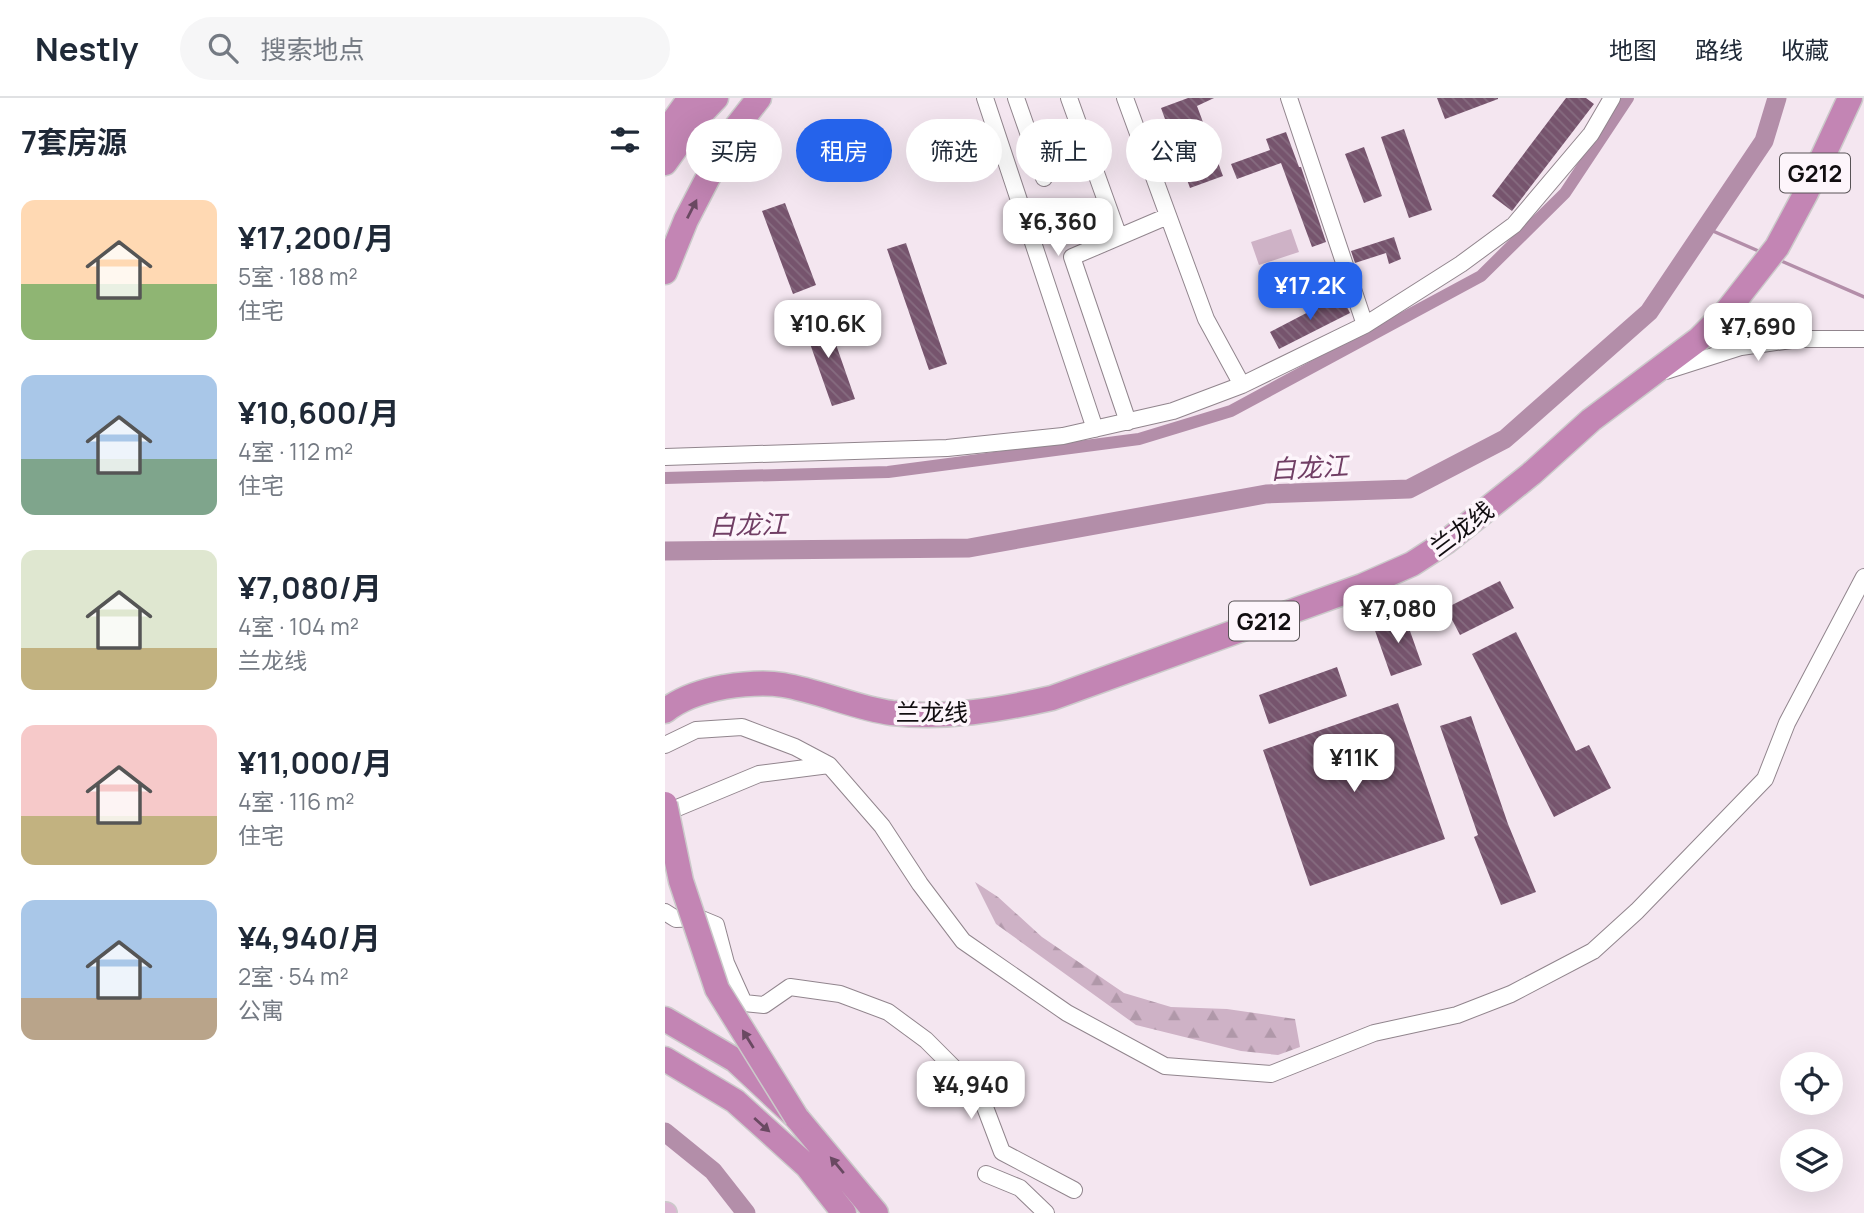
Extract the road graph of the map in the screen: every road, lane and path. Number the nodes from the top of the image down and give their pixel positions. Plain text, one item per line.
1 (690, 98) edge
2 (716, 98) edge
3 (759, 98) edge
4 (985, 98) edge
5 (1016, 98) edge
6 (1069, 98) edge
7 (1125, 98) edge
8 (1289, 98) edge
9 (1612, 98) edge
10 (1850, 98) edge
11 (1023, 119) edge
12 (665, 134) edge
13 (665, 163) edge
14 (1168, 216) junction
15 (1119, 237) junction
16 (1059, 269) junction
17 (665, 272) edge
18 (1365, 325) junction
19 (1864, 339) edge
20 (1650, 375) junction
21 (1242, 386) junction
22 (1128, 422) junction
23 (1095, 429) junction
24 (665, 457) edge
25 (1864, 577) edge
26 (665, 711) edge
27 (665, 745) edge
28 (829, 765) junction
29 (665, 804) edge
30 (665, 813) edge
31 (665, 912) edge
32 (665, 1019) edge
33 (665, 1059) edge
34 (797, 1118) junction
35 (1039, 1171) junction
36 (986, 1174) dead end
37 (1020, 1188) junction
38 (1075, 1190) dead end
39 (844, 1213) edge
40 (876, 1213) edge
41 (1046, 1213) edge

1 - 12 highway
2 - 13 highway
17 -> 3 highway
4 - 16 street
5 - 11 street
6 - 15 street
7 - 14 street
8 - 18 street
9 - 18 street
10 - 20 highway, 兰龙线 / G212
14 - 15 street
14 - 21 street
15 - 16 street
16 - 22 street
16 - 23 street
18 - 21 street
19 - 20 street
20 - 26 highway, 兰龙线 / G212
21 - 22 street
22 - 23 street
23 - 24 street
25 - 28 street
27 - 28 street
28 - 30 street
34 -> 29 highway, bridge
31 - 35 street
32 - 34 highway, bridge
33 -> 39 highway
40 -> 34 highway
35 - 37 street
35 - 38 street
36 - 37 street
37 - 41 street

